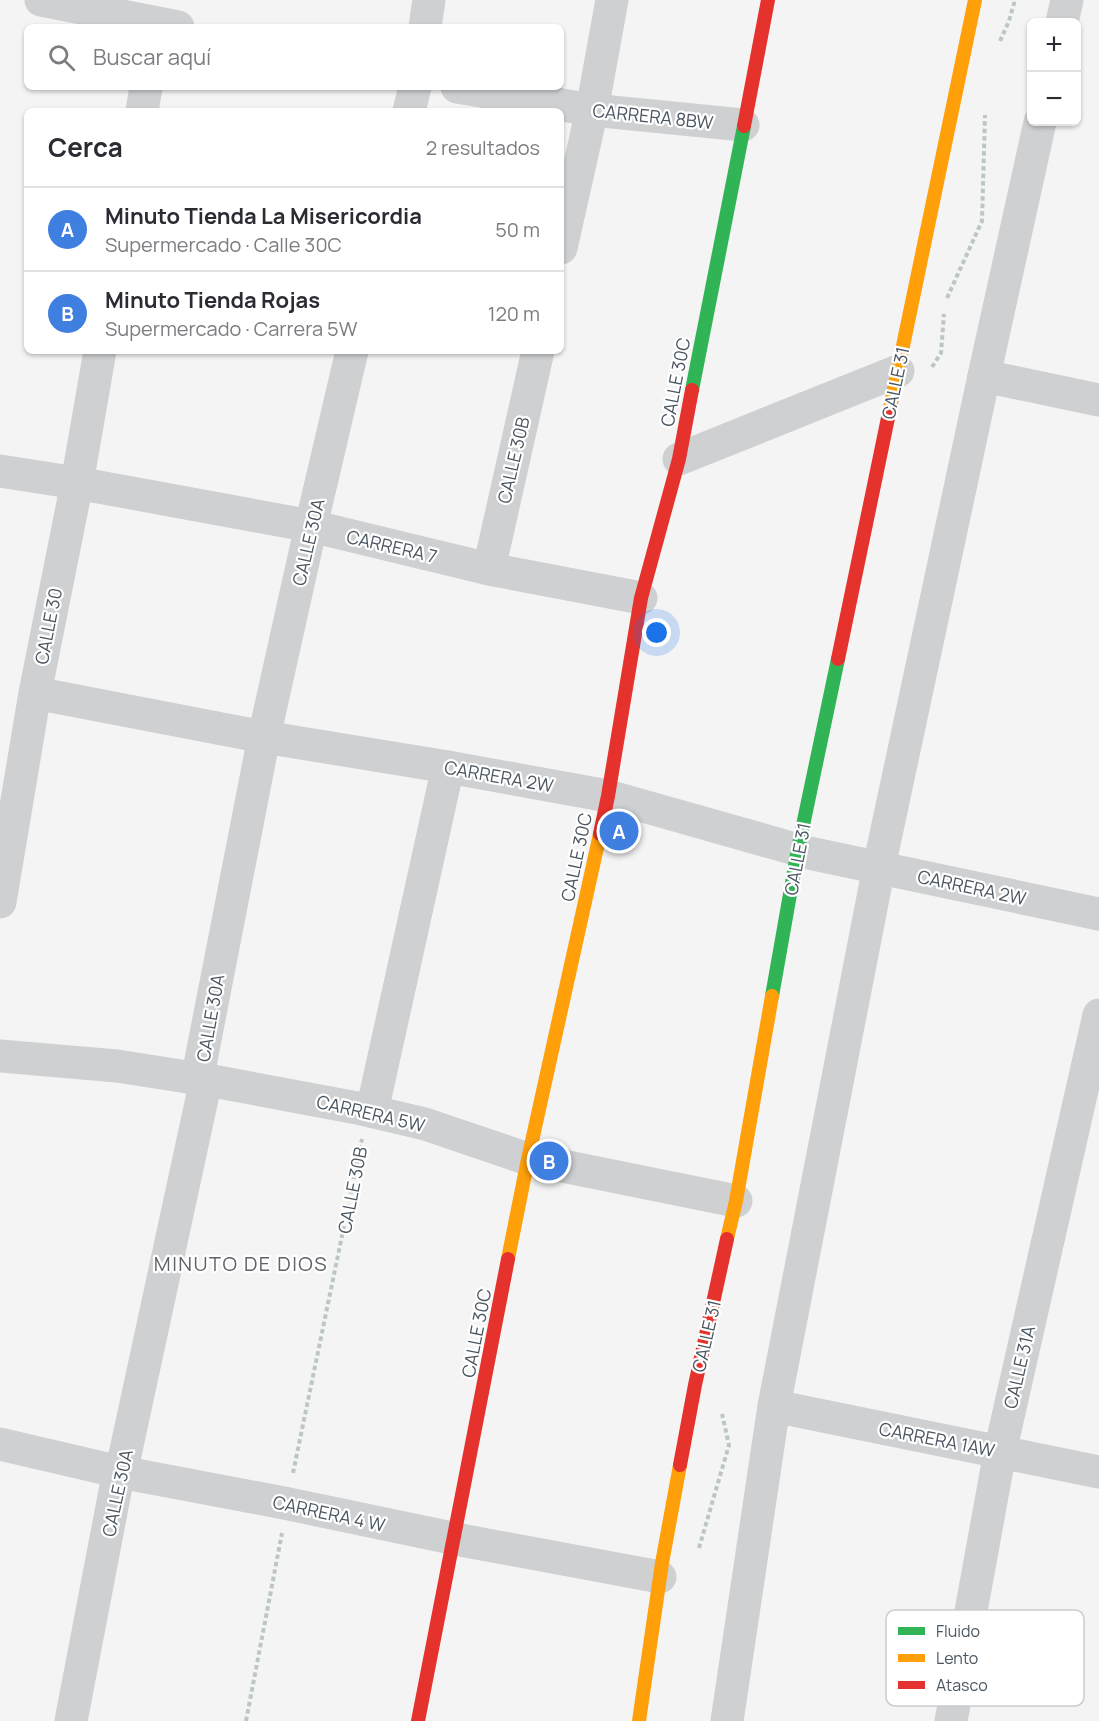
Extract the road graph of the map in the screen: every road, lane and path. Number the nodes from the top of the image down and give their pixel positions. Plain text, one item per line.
1 (41, 0) edge
2 (429, 0) edge
3 (612, 0) edge
4 (768, 0) edge
5 (975, 0) edge
6 (1067, 0) edge
7 (1063, 18) edge
8 (163, 19) edge
9 (425, 24) edge
10 (145, 90) edge
11 (414, 90) edge
12 (474, 90) edge
13 (142, 108) edge
14 (410, 108) edge
15 (592, 111) junction
16 (743, 125) junction
17 (1039, 126) edge
18 (564, 235) edge
19 (99, 354) edge
20 (351, 354) edge
21 (537, 354) edge
22 (898, 371) junction
23 (984, 376) junction
24 (1099, 400) edge
25 (679, 459) junction
26 (0, 471) edge
27 (77, 483) junction
28 (311, 526) junction
29 (489, 568) junction
30 (641, 598) junction
31 (35, 693) junction
32 (264, 736) junction
33 (448, 767) junction
34 (608, 796) junction
35 (798, 849) junction
36 (879, 867) junction
37 (0, 902) edge
38 (1099, 914) edge
39 (1099, 1015) edge
40 (0, 1056) edge
41 (200, 1079) junction
42 (371, 1111) junction
43 (528, 1159) junction
44 (736, 1201) junction
45 (774, 1406) junction
46 (0, 1444) edge
47 (1000, 1452) junction
48 (120, 1472) junction
49 (1099, 1472) edge
50 (287, 1504) junction
51 (454, 1539) junction
52 (660, 1577) junction
53 (971, 1610) edge
54 (954, 1706) edge
55 (71, 1721) edge
56 (246, 1721) edge
57 (418, 1721) edge
58 (639, 1721) edge
59 (727, 1721) edge
60 (951, 1721) edge

1 - 8 street
2 - 9 street
3 - 15 street
4 - 16 street, CALLE 30C
5 - 22 street, CALLE 31
6 - 7 street
10 - 13 street
11 - 14 street
12 - 15 street, CARRERA 8BW
15 - 16 street, CARRERA 8BW
15 - 18 street
16 - 25 street, CALLE 30C
17 - 23 street
19 - 27 street, CALLE 30
20 - 28 street, CALLE 30A
21 - 29 street, CALLE 30B
22 - 25 street
22 - 35 street, CALLE 31
23 - 24 street
23 - 36 street
25 - 30 street, CALLE 30C
26 - 27 street, CARRERA 7
27 - 28 street, CARRERA 7
27 - 31 street, CALLE 30
28 - 29 street, CARRERA 7
28 - 32 street, CALLE 30A
29 - 30 street, CARRERA 7
30 - 34 street, CALLE 30C
31 - 32 street, CARRERA 2W
31 - 37 street, CALLE 30
32 - 33 street, CARRERA 2W
32 - 41 street, CALLE 30A
33 - 34 street, CARRERA 2W
33 - 42 street
34 - 35 street, CARRERA 2W
34 - 43 street, CALLE 30C
35 - 36 street, CARRERA 2W
35 - 44 street, CALLE 31
36 - 38 street, CARRERA 2W
36 - 45 street
39 - 47 street, CALLE 31A
40 - 41 street, CARRERA 5W
41 - 42 street, CARRERA 5W
41 - 48 street, CALLE 30A
42 - 43 street, CARRERA 5W
42 - 50 path, CALLE 30B
43 - 44 street, CARRERA 5W
43 - 51 street, CALLE 30C
44 - 52 street, CALLE 31
45 - 47 street, CARRERA 1AW
45 - 59 street
46 - 48 street, CARRERA 4 W
47 - 49 street, CARRERA 1AW
47 - 53 street, CALLE 31A
48 - 50 street, CARRERA 4 W
48 - 55 street, CALLE 30A
50 - 51 street, CARRERA 4 W
50 - 56 path, CALLE 30B
51 - 52 street, CARRERA 4 W
51 - 57 street, CALLE 30C
52 - 58 street, CALLE 31
54 - 60 street, CALLE 31A

